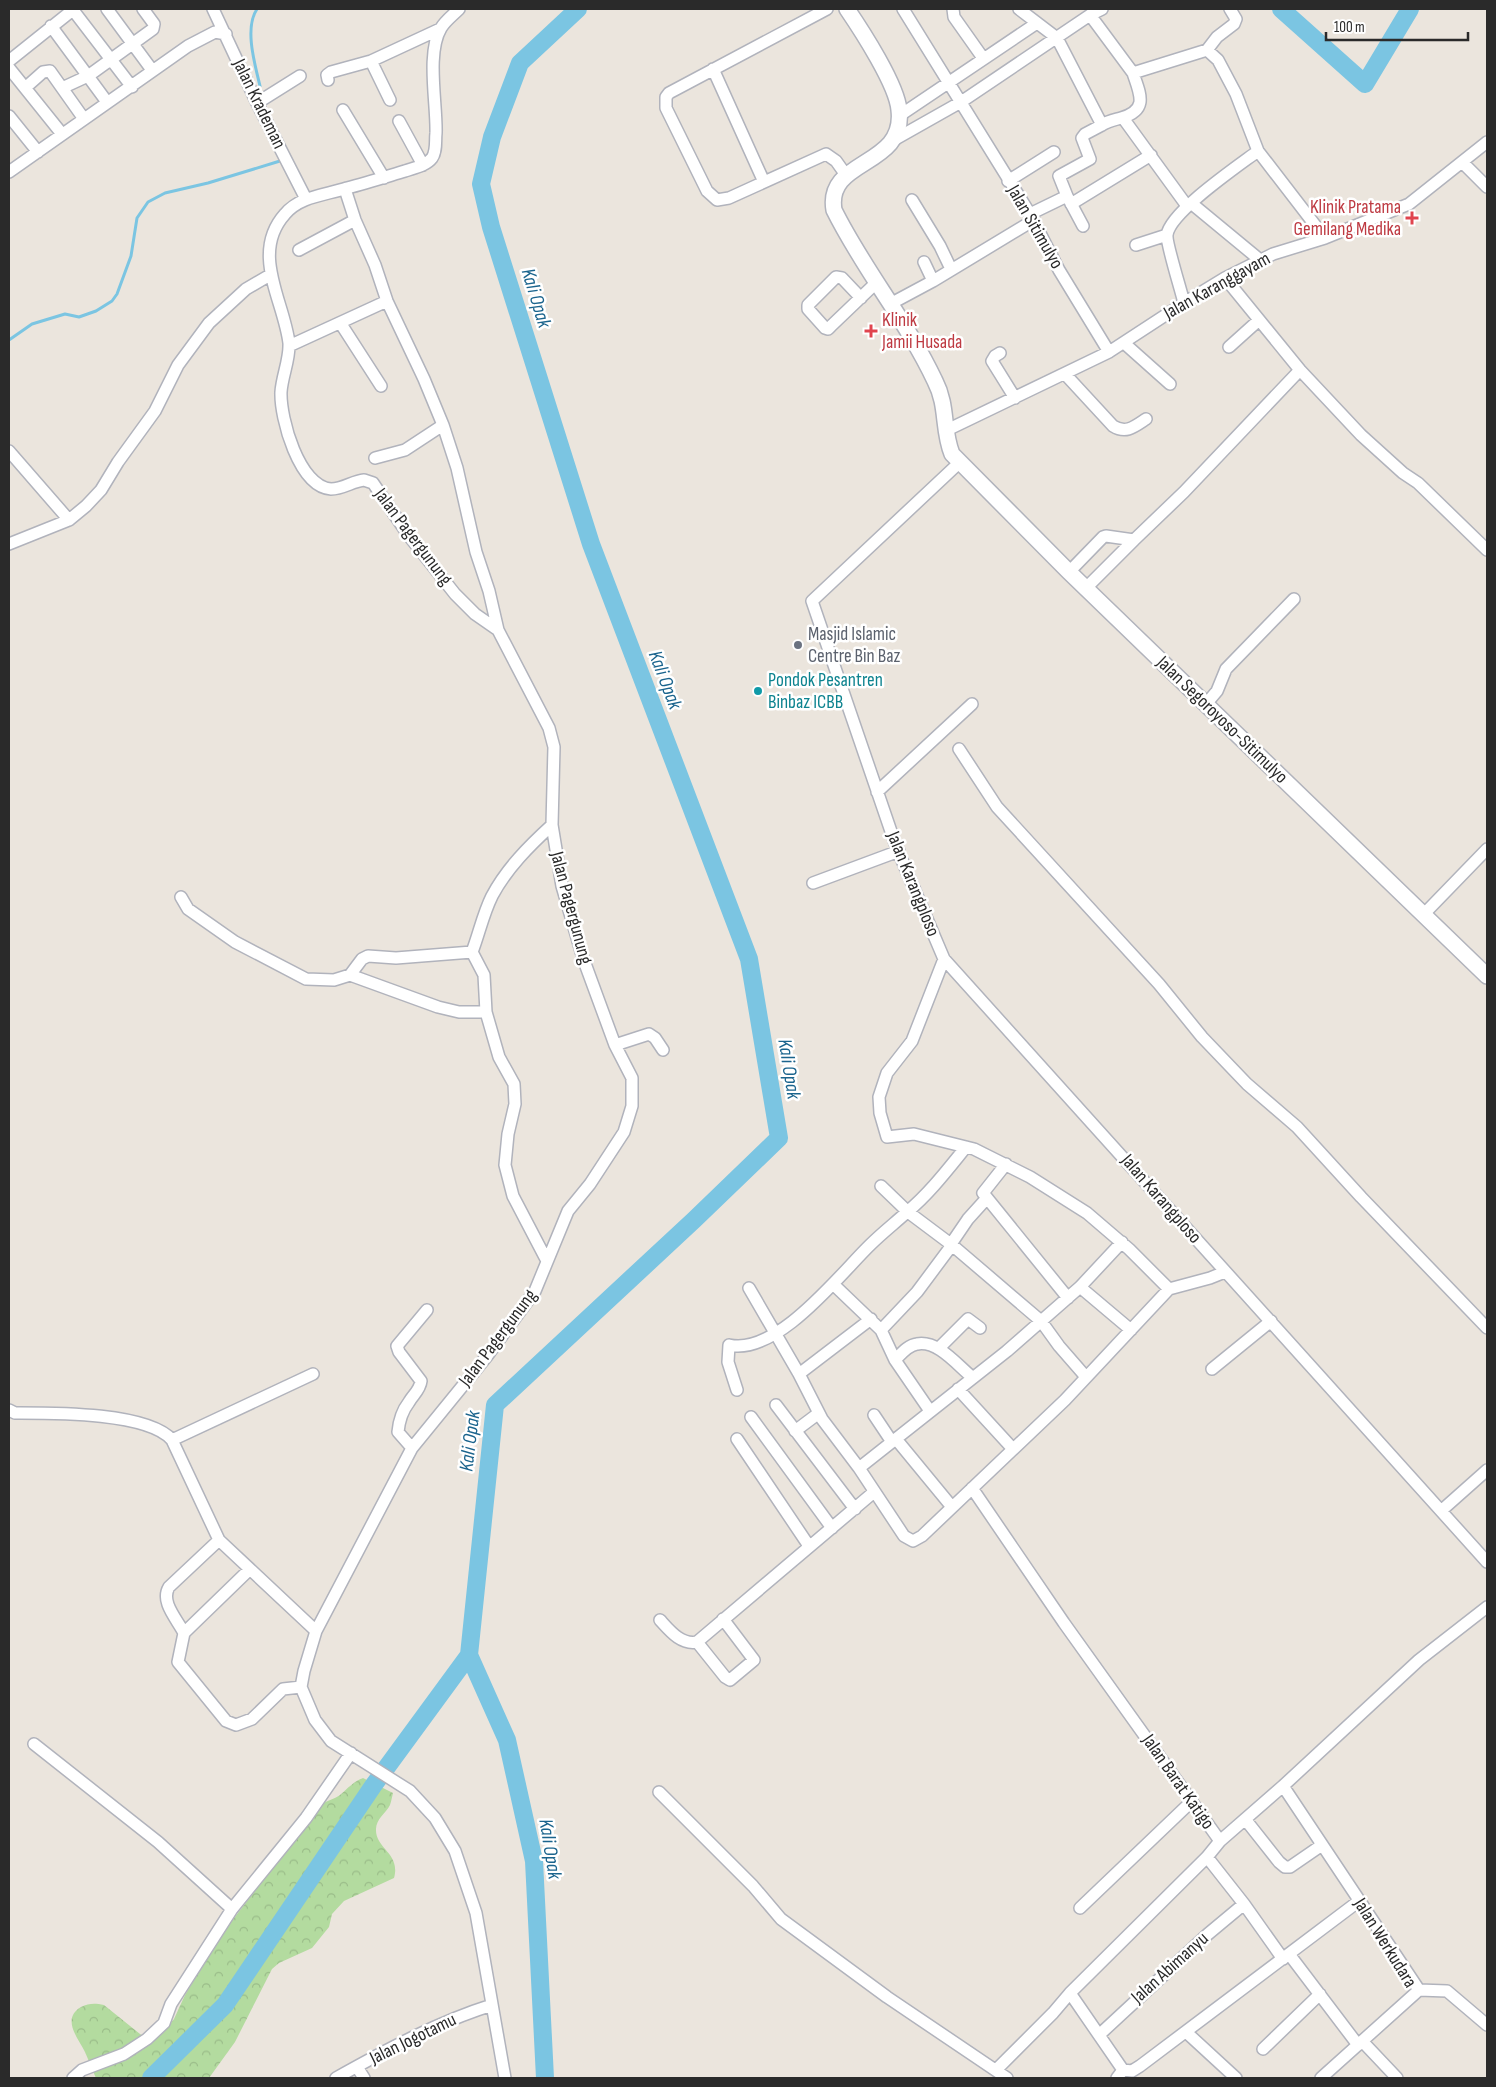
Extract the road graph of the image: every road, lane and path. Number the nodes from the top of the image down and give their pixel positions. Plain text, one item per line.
1 (73, 9) edge
2 (107, 9) edge
3 (143, 9) edge
4 (213, 9) edge
5 (459, 9) edge
6 (827, 9) edge
7 (847, 9) edge
8 (903, 9) edge
9 (953, 9) edge
10 (1019, 9) edge
11 (1102, 9) edge
12 (1230, 9) edge
13 (1090, 16) junction
14 (52, 26) junction
15 (440, 29) junction
16 (1048, 31) junction
17 (226, 34) junction
18 (133, 44) junction
19 (1207, 50) junction
20 (983, 58) junction
21 (111, 59) junction
22 (9, 60) edge
23 (371, 61) junction
24 (9, 68) edge
25 (714, 69) junction
26 (152, 70) junction
27 (1133, 73) junction
28 (88, 76) junction
29 (300, 76) dead end
30 (328, 80) dead end
31 (949, 82) junction
32 (132, 86) junction
33 (25, 88) junction
34 (62, 88) junction
35 (390, 100) dead end
36 (107, 102) junction
37 (961, 102) junction
38 (257, 103) junction
39 (343, 110) dead end
40 (9, 116) edge
41 (899, 116) junction
42 (1123, 118) junction
43 (84, 119) junction
44 (398, 121) dead end
45 (1102, 125) junction
46 (62, 134) junction
47 (892, 141) junction
48 (1487, 142) edge
49 (1258, 151) junction
50 (38, 152) junction
51 (1054, 152) dead end
52 (1150, 155) junction
53 (1462, 162) junction
54 (423, 165) junction
55 (9, 172) edge
56 (846, 175) junction
57 (384, 178) junction
58 (1008, 180) junction
59 (764, 182) junction
60 (1487, 187) edge
61 (345, 189) junction
62 (306, 199) junction
63 (912, 200) dead end
64 (1069, 200) junction
65 (1189, 204) junction
66 (1032, 217) junction
67 (355, 220) junction
68 (1083, 226) dead end
69 (1167, 235) junction
70 (1324, 238) junction
71 (1136, 245) dead end
72 (298, 250) dead end
73 (1260, 260) junction
74 (924, 262) dead end
75 (950, 269) junction
76 (270, 275) junction
77 (1225, 278) junction
78 (933, 281) junction
79 (877, 282) junction
80 (861, 298) junction
81 (387, 300) junction
82 (892, 303) junction
83 (1184, 303) junction
84 (1259, 320) junction
85 (340, 324) junction
86 (1124, 343) junction
87 (289, 346) junction
88 (1229, 347) dead end
89 (1110, 352) junction
90 (1000, 353) dead end
91 (1300, 370) junction
92 (1065, 374) junction
93 (1170, 384) dead end
94 (381, 386) dead end
95 (1015, 398) junction
96 (1146, 419) dead end
97 (443, 425) junction
98 (945, 431) junction
99 (9, 451) edge
100 (375, 458) dead end
101 (959, 463) junction
102 (70, 520) junction
103 (1134, 540) junction
104 (9, 544) edge
105 (1487, 550) edge
106 (1069, 572) junction
107 (1086, 588) junction
108 (1294, 599) dead end
109 (498, 630) junction
110 (972, 704) dead end
111 (1206, 704) junction
112 (959, 749) dead end
113 (877, 792) junction
114 (552, 824) junction
115 (1487, 849) edge
116 (898, 851) junction
117 (813, 883) dead end
118 (180, 897) dead end
119 (1424, 914) junction
120 (472, 952) junction
121 (944, 959) junction
122 (350, 975) junction
123 (1487, 976) edge
124 (486, 1012) junction
125 (615, 1045) junction
126 (663, 1050) dead end
127 (966, 1147) junction
128 (1006, 1164) junction
129 (880, 1186) dead end
130 (987, 1198) junction
131 (908, 1212) junction
132 (1122, 1242) junction
133 (951, 1245) junction
134 (547, 1261) junction
135 (1225, 1272) junction
136 (832, 1284) junction
137 (1080, 1287) junction
138 (749, 1288) dead end
139 (1169, 1290) junction
140 (1068, 1298) junction
141 (427, 1310) dead end
142 (871, 1319) junction
143 (1041, 1321) junction
144 (1271, 1322) junction
145 (980, 1328) dead end
146 (1487, 1328) edge
147 (880, 1330) junction
148 (1132, 1330) junction
149 (776, 1333) junction
150 (939, 1348) junction
151 (895, 1360) junction
152 (1212, 1369) dead end
153 (312, 1374) dead end
154 (799, 1374) junction
155 (972, 1377) junction
156 (1086, 1377) junction
157 (737, 1390) dead end
158 (958, 1390) junction
159 (776, 1405) dead end
160 (9, 1410) edge
161 (930, 1412) junction
162 (819, 1413) junction
163 (874, 1415) dead end
164 (751, 1417) dead end
165 (795, 1431) junction
166 (737, 1439) dead end
167 (172, 1440) junction
168 (894, 1440) junction
169 (412, 1448) junction
170 (1013, 1449) junction
171 (859, 1468) junction
172 (1487, 1470) edge
173 (972, 1488) junction
174 (874, 1492) junction
175 (952, 1507) junction
176 (855, 1509) junction
177 (1442, 1510) junction
178 (832, 1528) junction
179 (220, 1540) junction
180 (809, 1546) junction
181 (1487, 1562) edge
182 (250, 1569) junction
183 (1487, 1607) edge
184 (723, 1619) junction
185 (660, 1620) dead end
186 (316, 1631) junction
187 (184, 1632) junction
188 (697, 1642) junction
189 (301, 1687) junction
190 (34, 1744) dead end
191 (351, 1754) junction
192 (1283, 1786) junction
193 (659, 1792) dead end
194 (1192, 1801) junction
195 (1245, 1819) junction
196 (1220, 1841) junction
197 (1322, 1845) junction
198 (1207, 1857) junction
199 (1360, 1901) junction
200 (1244, 1904) junction
201 (1080, 1908) dead end
202 (232, 1909) junction
203 (1286, 1957) junction
204 (1418, 1990) junction
205 (1070, 1993) junction
206 (1320, 1994) junction
207 (492, 2005) junction
208 (1487, 2026) edge
209 (1186, 2032) junction
210 (1099, 2035) junction
211 (1360, 2043) junction
212 (1263, 2049) dead end
213 (357, 2067) junction
214 (996, 2070) junction
215 (1120, 2074) edge
216 (73, 2078) edge
217 (336, 2078) edge
218 (364, 2078) edge
219 (505, 2078) edge
220 (1007, 2078) edge
221 (1236, 2078) edge
222 (1321, 2078) edge
223 (1397, 2078) edge

1 - 14 street
1 - 21 street
2 - 18 street
3 - 18 street
4 - 17 street, Jalan Krademan
5 - 15 street
6 - 25 street
7 - 41 main road
8 - 31 street, Jalan Sitimulyo
9 - 20 street
10 - 16 street
11 - 13 street
12 - 19 street
13 - 16 street
13 - 27 street
14 - 22 street
14 - 28 street
15 - 23 street
15 - 54 street
16 - 20 street
16 - 37 street
16 - 45 street
17 - 26 street
17 - 38 street, Jalan Krademan
18 - 21 street
18 - 26 street
19 - 27 street
19 - 49 street
20 - 31 street
21 - 28 street
21 - 32 street
23 - 30 street
23 - 35 street
24 - 33 street
25 - 59 street
25 - 59 street
26 - 32 street
27 - 42 street
28 - 34 street
28 - 36 street
29 - 38 street
31 - 37 street, Jalan Sitimulyo
31 - 41 street
32 - 36 street
33 - 34 street
33 - 46 street
34 - 43 street
36 - 43 street
37 - 47 street
37 - 58 street, Jalan Sitimulyo
38 - 62 street, Jalan Krademan
39 - 57 street
40 - 50 street
41 - 47 main road
42 - 45 street
42 - 52 street
43 - 46 street
44 - 54 street
45 - 64 street
46 - 50 street
47 - 56 main road
48 - 53 street, Jalan Karanggayam
49 - 65 street
49 - 70 street
50 - 55 street
51 - 58 street
52 - 64 street
52 - 65 street
53 - 60 street
53 - 70 street, Jalan Karanggayam
54 - 57 street, Jalan Pagergunung
56 - 59 street
56 - 79 main road, Jalan Segoroyoso-Sitimulyo
57 - 61 street, Jalan Pagergunung
58 - 66 street, Jalan Sitimulyo
61 - 62 street, Jalan Pagergunung
61 - 67 street
62 - 76 street, Jalan Pagergunung
63 - 75 street
64 - 66 street
64 - 68 street
65 - 69 street
65 - 73 street
66 - 75 street
66 - 89 street, Jalan Sitimulyo
67 - 72 street
67 - 81 street
69 - 71 street
69 - 83 street
70 - 73 street, Jalan Karanggayam
73 - 77 street, Jalan Karanggayam
74 - 78 street
75 - 78 street
76 - 87 street, Jalan Pagergunung
76 - 102 street
77 - 83 street, Jalan Karanggayam
77 - 84 street
78 - 82 street
79 - 80 street
79 - 82 main road, Jalan Segoroyoso-Sitimulyo
80 - 80 street
81 - 85 street
81 - 97 street
82 - 98 main road, Jalan Segoroyoso-Sitimulyo
83 - 86 street, Jalan Karanggayam
84 - 88 street
84 - 91 street
85 - 87 street
85 - 94 street
86 - 89 street, Jalan Karanggayam
86 - 93 street
87 - 109 street, Jalan Pagergunung
89 - 92 street, Jalan Karanggayam
90 - 95 street
91 - 103 street
91 - 105 street
92 - 95 street, Jalan Karanggayam
92 - 96 street
95 - 98 street, Jalan Karanggayam
97 - 100 street
97 - 109 street
98 - 101 main road, Jalan Segoroyoso-Sitimulyo
99 - 102 street
101 - 106 main road, Jalan Segoroyoso-Sitimulyo
101 - 113 street, Jalan Karangploso
102 - 104 street
103 - 106 street
103 - 107 street
106 - 107 main road, Jalan Segoroyoso-Sitimulyo
107 - 111 main road, Jalan Segoroyoso-Sitimulyo
108 - 111 street
109 - 114 street, Jalan Pagergunung
110 - 113 street
111 - 119 main road, Jalan Segoroyoso-Sitimulyo
112 - 146 street
113 - 116 street, Jalan Karangploso
114 - 120 street
114 - 125 street, Jalan Pagergunung
115 - 119 street
116 - 117 street
116 - 121 street, Jalan Karangploso
118 - 122 street
119 - 123 main road, Jalan Segoroyoso-Sitimulyo
120 - 122 street
120 - 124 street
121 - 127 street
121 - 135 street, Jalan Karangploso
122 - 124 street
124 - 134 street
125 - 126 street
125 - 134 street, Jalan Pagergunung
127 - 128 street
127 - 131 street
128 - 130 street
128 - 132 street
129 - 131 street
130 - 133 street
130 - 140 street
131 - 133 street
131 - 136 street
132 - 137 street
132 - 139 street
133 - 143 street
133 - 147 street
134 - 169 street, Jalan Pagergunung
135 - 139 street
135 - 144 street, Jalan Karangploso
136 - 142 street
136 - 149 street
137 - 140 street
137 - 148 street
138 - 149 street
139 - 148 street
140 - 143 street
141 - 169 street
142 - 147 street
142 - 154 street
143 - 155 street
143 - 156 street
144 - 152 street
144 - 177 street, Jalan Karangploso
145 - 150 street
147 - 151 street
148 - 156 street
149 - 154 street
149 - 157 street
150 - 151 street
150 - 155 street
151 - 161 street
153 - 167 street
154 - 162 street
155 - 158 street
156 - 170 street
158 - 161 street
158 - 170 street
159 - 165 street
160 - 167 street
161 - 168 street
162 - 165 street
162 - 171 street
163 - 168 street
164 - 178 street
165 - 176 street
166 - 180 street
167 - 179 street
168 - 171 street
168 - 175 street
169 - 186 street, Jalan Pagergunung
170 - 173 street
171 - 174 street
172 - 177 street
173 - 175 street
173 - 194 street, Jalan Barat Katigo
174 - 175 street
174 - 176 street
176 - 178 street
177 - 181 street, Jalan Karangploso
178 - 180 street
179 - 182 street
179 - 187 street
180 - 184 street
182 - 186 street
182 - 187 street
183 - 192 street
184 - 188 street
184 - 188 street
185 - 188 street
186 - 189 street, Jalan Pagergunung
187 - 189 street
189 - 191 street
190 - 202 street
191 - 202 street
191 - 207 street
192 - 195 street
192 - 197 street, Jalan Werkudara
193 - 214 street
194 - 196 street, Jalan Barat Katigo
194 - 201 street
195 - 196 street
195 - 197 street
196 - 198 street, Jalan Barat Katigo
197 - 199 street, Jalan Werkudara
198 - 200 street
198 - 205 street, Jalan Barat Katigo
199 - 203 street
199 - 204 street, Jalan Werkudara
200 - 203 street
200 - 210 street, Jalan Abimanyu
202 - 216 street
203 - 206 street
203 - 209 street
204 - 208 street
204 - 211 street, Jalan Werkudara
205 - 210 street
205 - 214 street, Jalan Barat Katigo
206 - 211 street
206 - 212 street
207 - 213 street, Jalan Jogotamu
207 - 219 street
209 - 215 street
209 - 221 street
210 - 215 street
211 - 222 street, Jalan Werkudara
211 - 223 street
213 - 217 street, Jalan Jogotamu
213 - 218 street
214 - 220 street

